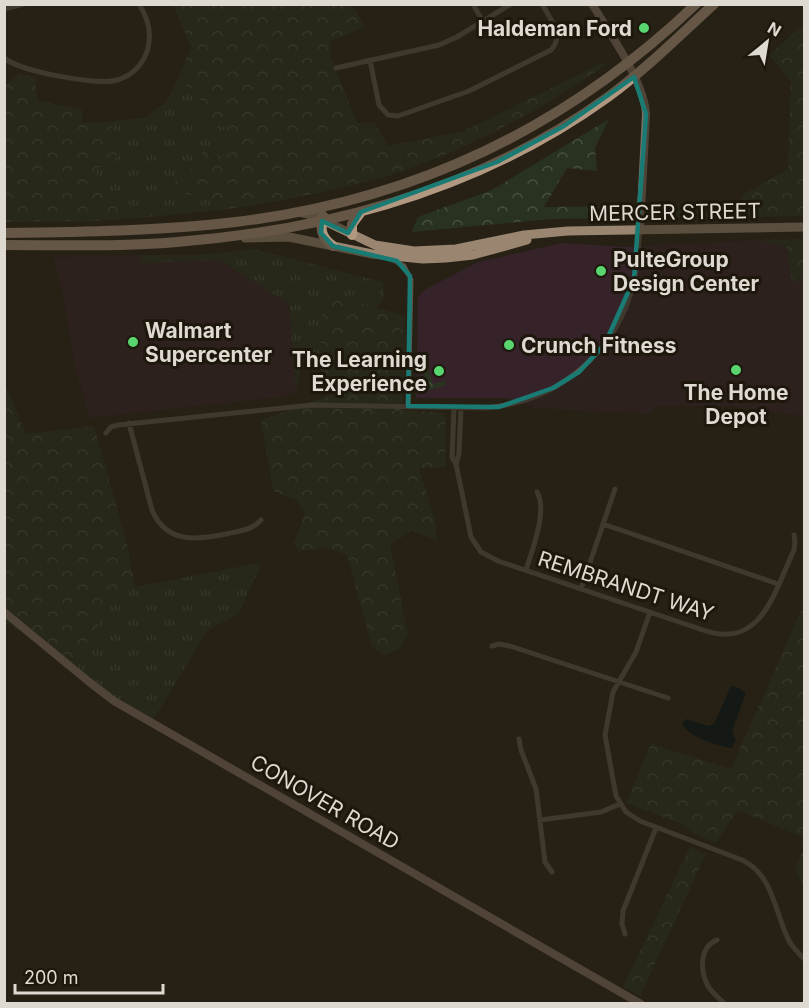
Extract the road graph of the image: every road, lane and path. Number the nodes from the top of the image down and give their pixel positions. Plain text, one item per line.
1 (24, 4) edge
2 (139, 4) edge
3 (472, 4) edge
4 (511, 4) edge
5 (542, 4) edge
6 (592, 4) edge
7 (696, 4) edge
8 (714, 4) edge
9 (4, 9) edge
10 (483, 22) junction
11 (4, 58) edge
12 (370, 60) junction
13 (627, 65) junction
14 (336, 68) dead end
15 (634, 77) junction
16 (333, 205) junction
17 (294, 212) junction
18 (361, 212) junction
19 (322, 221) junction
20 (804, 227) edge
21 (640, 230) junction
22 (4, 233) edge
23 (352, 235) junction
24 (546, 235) junction
25 (215, 239) junction
26 (4, 245) edge
27 (333, 246) junction
28 (372, 254) junction
29 (408, 406) junction
30 (454, 408) junction
31 (461, 408) junction
32 (129, 423) junction
33 (106, 433) dead end
34 (456, 464) junction
35 (615, 489) dead end
36 (537, 492) dead end
37 (261, 520) dead end
38 (603, 524) junction
39 (794, 535) dead end
40 (526, 570) junction
41 (778, 584) junction
42 (581, 589) junction
43 (4, 612) edge
44 (650, 612) junction
45 (492, 646) dead end
46 (617, 682) junction
47 (668, 698) dead end
48 (519, 739) dead end
49 (620, 804) junction
50 (540, 820) junction
51 (657, 828) junction
52 (552, 872) dead end
53 (625, 933) dead end
54 (717, 940) dead end
55 (804, 959) edge
56 (641, 1004) edge
57 (725, 1004) edge

1 - 9 street
2 - 11 street
3 - 10 street
4 - 10 street
5 - 12 street
6 - 13 street
7 - 13 highway
8 - 15 highway
10 - 12 street
12 - 14 street
13 - 15 street
13 - 16 highway
15 - 18 highway
15 - 21 street
16 - 17 highway
16 - 19 highway
17 - 19 main road, MERCER STREET
17 - 22 highway
18 - 19 highway
18 - 23 highway
19 - 23 main road, MERCER STREET
19 - 25 highway
19 - 27 highway
20 - 21 main road, MERCER STREET
21 - 24 main road, MERCER STREET
21 - 31 street
23 - 24 main road, MERCER STREET
24 - 28 main road, MERCER STREET
25 - 26 highway
25 - 27 main road, MERCER STREET
27 - 28 main road, MERCER STREET
28 - 29 street
29 - 30 street
29 - 32 street
30 - 31 street
30 - 34 street, REMBRANDT WAY
31 - 34 street, REMBRANDT WAY
32 - 33 street
32 - 37 street
34 - 40 street, REMBRANDT WAY
35 - 38 street
36 - 40 street
38 - 41 street
38 - 42 street
39 - 41 street, REMBRANDT WAY
40 - 42 street, REMBRANDT WAY
41 - 44 street, REMBRANDT WAY
42 - 44 street, REMBRANDT WAY
43 - 56 street, CONOVER ROAD
44 - 46 street
45 - 46 street
46 - 47 street
46 - 49 street
48 - 50 street
49 - 50 street
49 - 51 street
50 - 52 street
51 - 53 street
51 - 55 street
54 - 57 street

